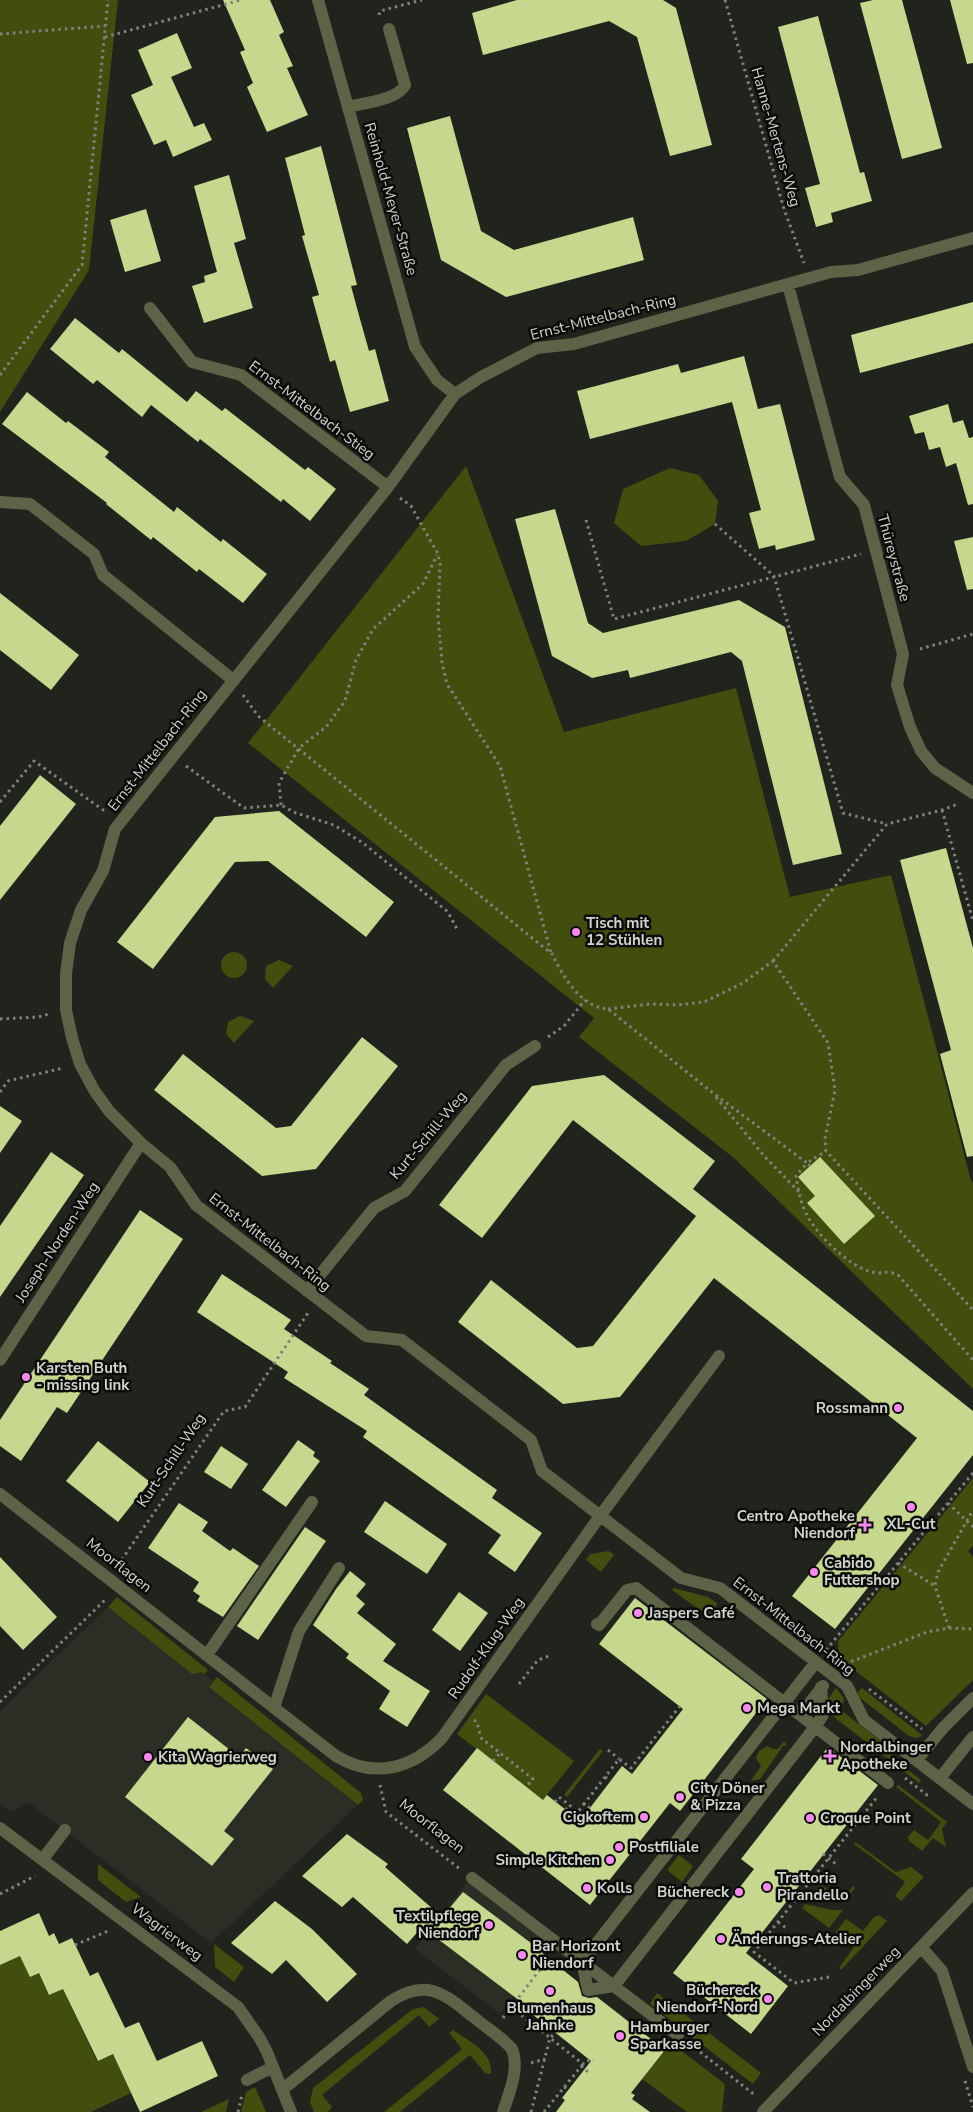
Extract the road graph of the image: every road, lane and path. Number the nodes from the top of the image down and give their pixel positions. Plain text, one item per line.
1 (108, 0) edge
2 (241, 0) edge
3 (318, 0) edge
4 (725, 0) edge
5 (106, 26) junction
6 (389, 29) dead end
7 (0, 34) edge
8 (104, 37) junction
9 (348, 107) junction
10 (973, 238) edge
11 (810, 278) junction
12 (788, 285) junction
13 (150, 308) dead end
14 (0, 375) edge
15 (455, 394) junction
16 (388, 487) junction
17 (0, 502) edge
18 (586, 520) dead end
19 (715, 524) dead end
20 (876, 550) junction
21 (438, 554) junction
22 (774, 576) junction
23 (973, 634) edge
24 (903, 654) junction
25 (233, 680) junction
26 (299, 748) junction
27 (172, 755) junction
28 (969, 797) edge
29 (0, 802) edge
30 (281, 805) junction
31 (942, 810) junction
32 (120, 822) junction
33 (887, 824) junction
34 (973, 921) edge
35 (457, 929) dead end
36 (552, 954) junction
37 (773, 961) junction
38 (585, 1000) junction
39 (608, 1009) junction
40 (66, 1010) junction
41 (0, 1019) edge
42 (535, 1046) joint
43 (80, 1064) junction
44 (0, 1092) edge
45 (713, 1093) junction
46 (141, 1143) junction
47 (826, 1151) junction
48 (809, 1164) junction
49 (799, 1192) junction
50 (307, 1291) junction
51 (320, 1301) junction
52 (973, 1310) edge
53 (719, 1356) dead end
54 (0, 1360) edge
55 (973, 1360) edge
56 (973, 1473) edge
57 (0, 1494) edge
58 (312, 1502) dead end
59 (948, 1503) junction
60 (973, 1510) edge
61 (600, 1516) junction
62 (966, 1520) junction
63 (973, 1527) edge
64 (898, 1562) junction
65 (339, 1568) dead end
66 (114, 1582) junction
67 (935, 1586) junction
68 (597, 1624) dead end
69 (949, 1628) junction
70 (973, 1629) edge
71 (207, 1655) junction
72 (549, 1656) dead end
73 (816, 1662) junction
74 (832, 1674) junction
75 (519, 1684) dead end
76 (864, 1685) dead end
77 (821, 1688) junction
78 (973, 1698) edge
79 (0, 1702) edge
80 (785, 1703) junction
81 (809, 1704) dead end
82 (680, 1706) dead end
83 (274, 1708) junction
84 (473, 1719) dead end
85 (815, 1727) junction
86 (973, 1737) edge
87 (934, 1738) junction
88 (608, 1750) dead end
89 (500, 1753) junction
90 (619, 1759) junction
91 (917, 1760) junction
92 (493, 1761) dead end
93 (377, 1769) junction
94 (605, 1777) junction
95 (940, 1778) junction
96 (610, 1781) dead end
97 (888, 1783) joint
98 (526, 1787) dead end
99 (555, 1802) dead end
100 (584, 1804) junction
101 (973, 1804) edge
102 (569, 1805) junction
103 (590, 1808) dead end
104 (566, 1810) dead end
105 (578, 1812) junction
106 (580, 1821) dead end
107 (0, 1828) edge
108 (64, 1830) dead end
109 (823, 1854) dead end
110 (829, 1858) junction
111 (45, 1861) junction
112 (836, 1864) dead end
113 (472, 1878) joint
114 (0, 1894) edge
115 (973, 1894) edge
116 (127, 1922) junction
117 (778, 1922) junction
118 (786, 1928) dead end
119 (761, 1934) dead end
120 (766, 1938) junction
121 (75, 1945) dead end
122 (921, 1947) junction
123 (582, 1962) junction
124 (545, 1963) dead end
125 (829, 1977) dead end
126 (614, 1986) junction
127 (511, 2007) junction
128 (541, 2022) dead end
129 (536, 2027) junction
130 (492, 2032) junction
131 (555, 2033) dead end
132 (678, 2035) joint
133 (550, 2038) junction
134 (594, 2060) dead end
135 (582, 2065) junction
136 (273, 2067) junction
137 (973, 2067) edge
138 (588, 2072) dead end
139 (247, 2080) dead end
140 (564, 2087) junction
141 (282, 2090) junction
142 (569, 2090) dead end
143 (766, 2109) edge
144 (291, 2112) edge
145 (502, 2112) edge
146 (531, 2112) edge
147 (544, 2112) edge

1 - 5 path
2 - 8 path
3 - 9 street, Reinhold-Meyer-Straße
4 - 11 path, Hanne-Mertens-Weg
5 - 7 path
5 - 8 path
6 - 9 street
8 - 14 path
9 - 15 street, Reinhold-Meyer-Straße
10 - 11 street, Ernst-Mittelbach-Ring
11 - 12 street, Ernst-Mittelbach-Ring
12 - 15 street, Ernst-Mittelbach-Ring
12 - 20 street, Thüreystraße
13 - 16 street, Ernst-Mittelbach-Stieg
15 - 16 street, Ernst-Mittelbach-Ring
16 - 21 path
16 - 25 street, Ernst-Mittelbach-Ring
17 - 25 street
18 - 22 path
19 - 22 path
20 - 22 path
20 - 24 street, Thüreystraße
21 - 26 path
21 - 36 path
22 - 33 path
23 - 24 path
24 - 28 street, Thüreystraße
25 - 26 path
25 - 27 street, Ernst-Mittelbach-Ring
26 - 30 path
26 - 36 path
27 - 30 path
27 - 32 street, Ernst-Mittelbach-Ring
28 - 31 path
29 - 32 path
30 - 35 path
31 - 33 path
31 - 34 path
32 - 40 street, Ernst-Mittelbach-Ring
33 - 37 path
36 - 38 path
37 - 39 path
37 - 47 path
38 - 39 path
38 - 42 path
39 - 45 path
40 - 41 path
40 - 43 street, Ernst-Mittelbach-Ring
42 - 50 street, Kurt-Schill-Weg
43 - 44 path
43 - 46 street, Ernst-Mittelbach-Ring
45 - 48 path
45 - 49 path
46 - 50 street, Ernst-Mittelbach-Ring
46 - 54 street, Joseph-Norden-Weg
47 - 48 path
47 - 52 path
48 - 49 path
49 - 55 path
50 - 51 street, Ernst-Mittelbach-Ring
51 - 61 street, Ernst-Mittelbach-Ring
51 - 66 path, Kurt-Schill-Weg
53 - 61 street
56 - 59 path
57 - 66 street, Moorflagen
58 - 71 street
59 - 62 path
59 - 64 path
60 - 62 path
61 - 73 street, Ernst-Mittelbach-Ring
61 - 93 street, Rudolf-Klug-Weg
62 - 63 path
62 - 67 path
64 - 67 path
64 - 73 path
65 - 83 street
66 - 71 street, Moorflagen
66 - 79 path, Kurt-Schill-Weg
67 - 69 path
68 - 80 street
69 - 70 path
69 - 74 path
71 - 83 street, Moorflagen
72 - 75 path
73 - 74 street, Ernst-Mittelbach-Ring
73 - 80 street
74 - 77 street
74 - 91 street, Ernst-Mittelbach-Ring
76 - 87 path
77 - 81 street
77 - 85 street
78 - 87 street
80 - 85 street
80 - 123 street
82 - 90 path
83 - 93 street, Moorflagen
84 - 89 path
85 - 97 street
85 - 126 street
86 - 95 street
87 - 91 street
88 - 90 path
89 - 92 path
89 - 98 path
90 - 94 path
91 - 95 street, Ernst-Mittelbach-Ring
93 - 113 path, Moorflagen
94 - 96 path
94 - 100 path
95 - 101 street, Ernst-Mittelbach-Ring
97 - 110 path
99 - 102 path
100 - 103 path
100 - 105 path
102 - 104 path
102 - 105 path
105 - 106 path
107 - 111 street, Wagrierweg
108 - 111 street
109 - 110 path
110 - 112 path
110 - 117 path
111 - 114 path
111 - 116 street, Wagrierweg
113 - 123 street
115 - 122 street, Nordalbingerweg
116 - 121 path
116 - 136 street, Wagrierweg
117 - 118 path
117 - 120 path
119 - 120 path
120 - 125 path
122 - 137 street
122 - 143 street, Nordalbingerweg
123 - 126 street
123 - 126 street
124 - 127 path
126 - 132 street
127 - 129 path
127 - 130 path
128 - 129 path
129 - 133 path
130 - 141 street
130 - 145 street
131 - 133 path
132 - 143 path
133 - 135 path
133 - 146 path
134 - 135 path
135 - 138 path
135 - 140 path
136 - 139 street
136 - 141 street, Wagrierweg
140 - 142 path
140 - 147 path
141 - 144 street, Wagrierweg

